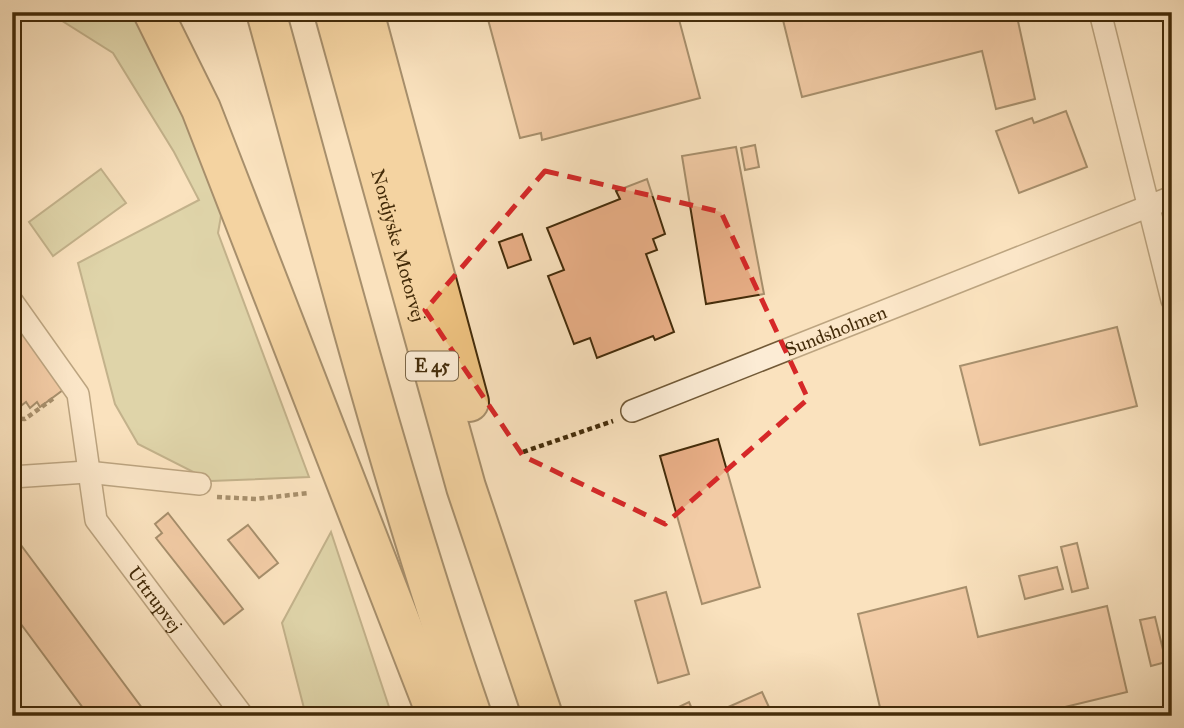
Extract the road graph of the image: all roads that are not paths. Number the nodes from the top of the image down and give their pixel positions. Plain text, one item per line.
1 (266, 12) edge
2 (334, 12) edge
3 (364, 12) edge
4 (1100, 12) edge
5 (153, 14) edge
6 (1172, 197) edge
7 (1148, 206) junction
8 (1172, 300) edge
9 (12, 301) edge
10 (632, 411) road end
11 (88, 471) junction
12 (12, 477) edge
13 (200, 484) road end
14 (243, 716) edge
15 (437, 716) edge
16 (472, 716) edge
17 (543, 716) edge
18 (553, 716) edge

1 - 16 highway
2 - 17 highway, Nordjyske Motorvej / E 45
3 - 18 highway
4 - 7 street
5 - 15 highway
6 - 7 street, Sundsholmen
7 - 8 street
7 - 10 street, Sundsholmen
9 - 11 street, Uttrupvej
11 - 12 street
11 - 13 street
11 - 14 street, Uttrupvej

